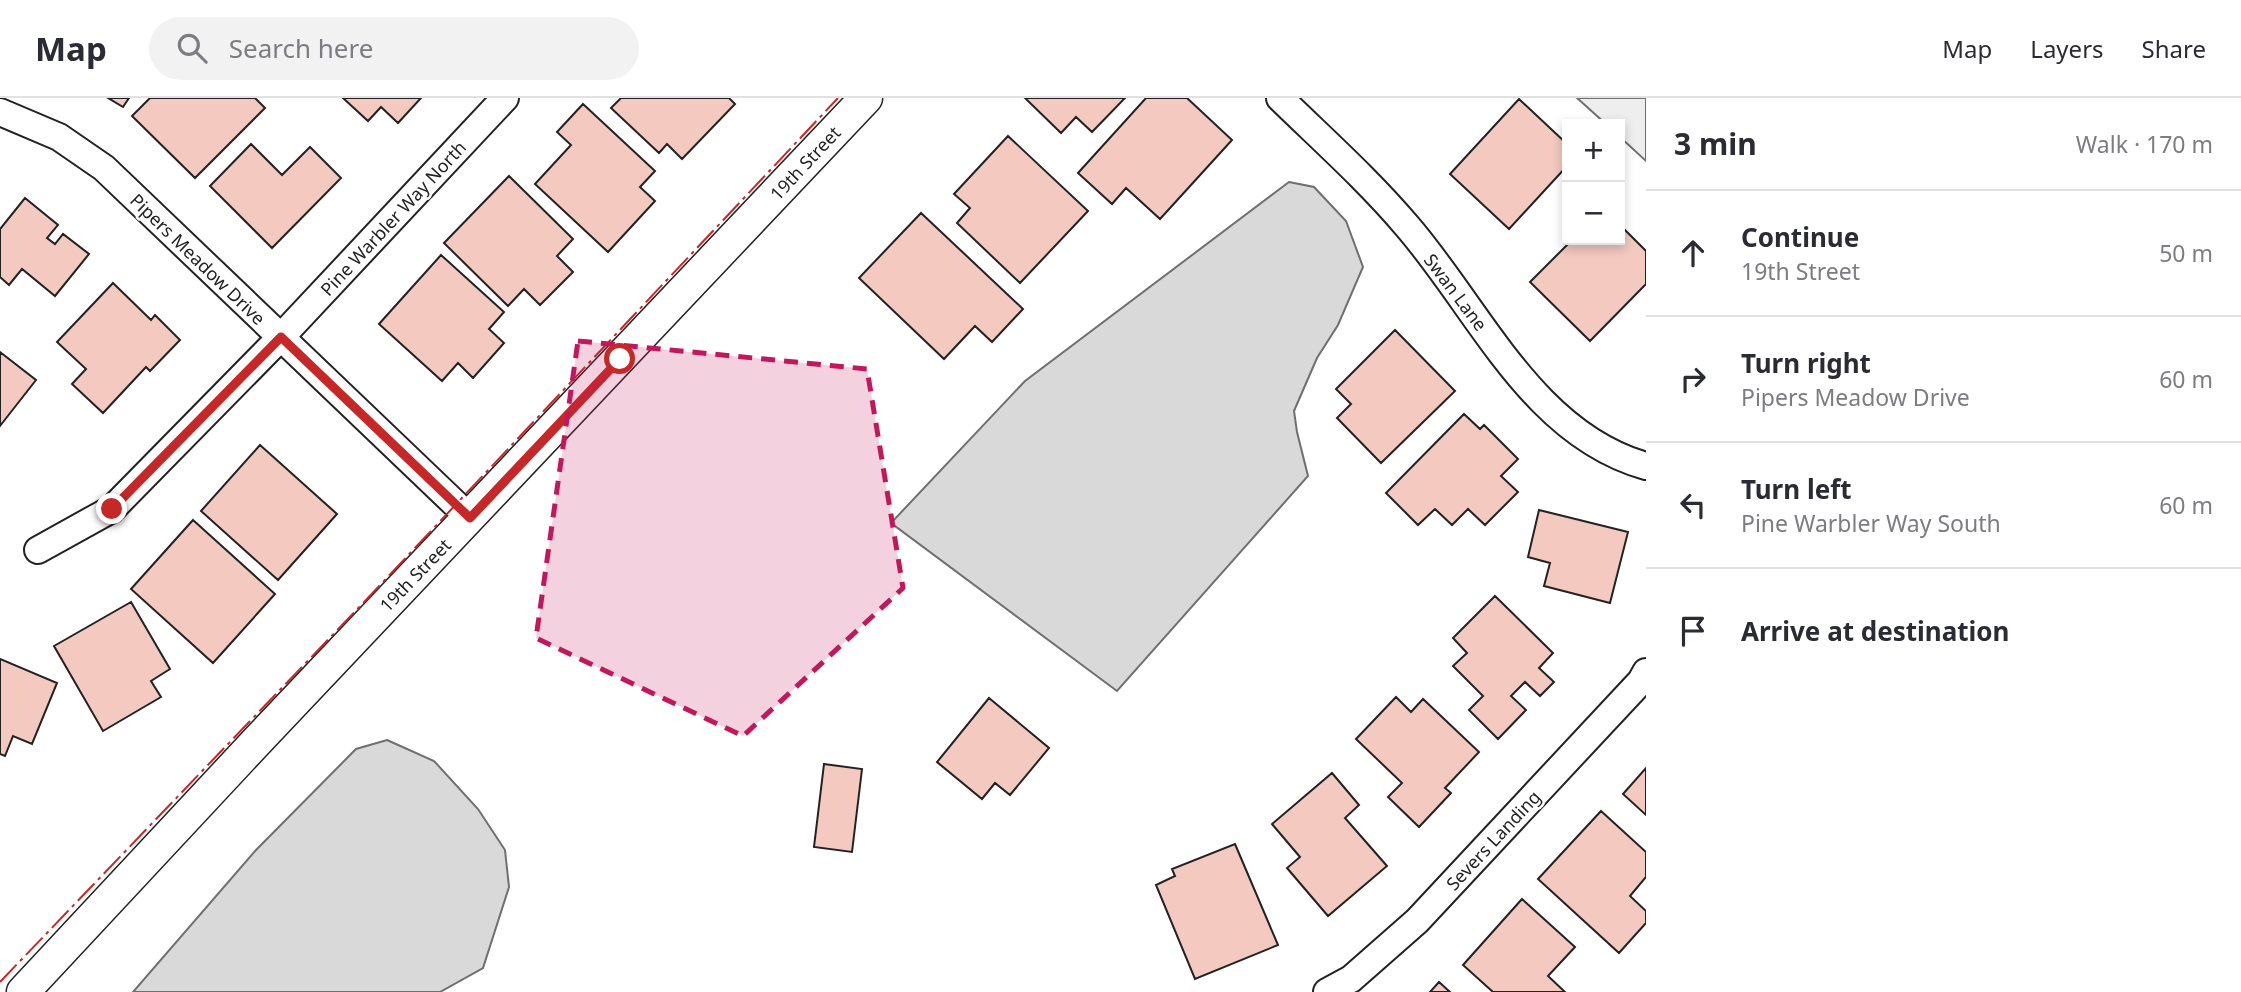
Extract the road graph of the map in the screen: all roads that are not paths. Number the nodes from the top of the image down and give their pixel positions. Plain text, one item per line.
1 (505, 98) edge
2 (866, 98) edge
3 (1280, 98) edge
4 (0, 112) edge
5 (281, 337) junction
6 (1646, 466) edge
7 (470, 518) junction
8 (38, 550) dead end
9 (1646, 672) edge
10 (23, 992) edge
11 (1327, 992) edge

1 - 5 street, Pine Warbler Way North
2 - 7 street, 19th Street
3 - 6 street, Swan Lane
4 - 5 street, Pipers Meadow Drive
5 - 7 street, Pipers Meadow Drive
5 - 8 street, Pine Warbler Way North
7 - 10 street, 19th Street
9 - 11 street, Severs Landing

